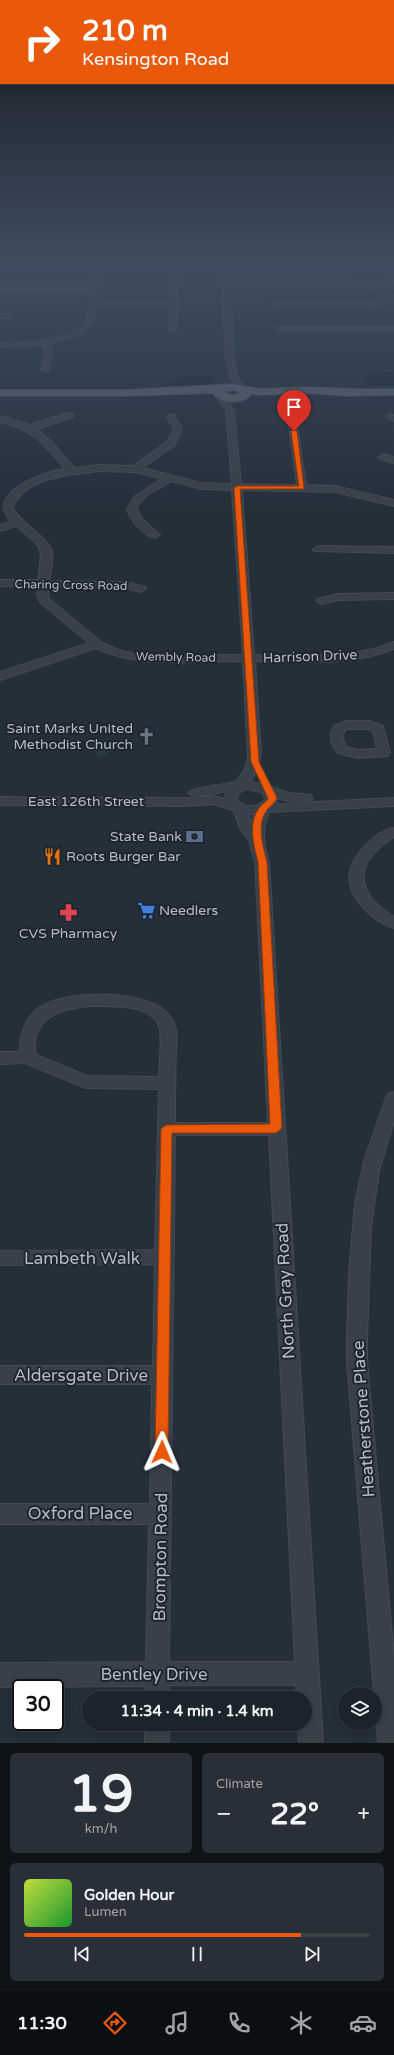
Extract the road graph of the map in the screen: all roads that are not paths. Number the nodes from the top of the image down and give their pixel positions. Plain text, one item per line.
1 (47, 346) edge
2 (230, 346) edge
3 (45, 370) dead end
4 (234, 377) junction
5 (221, 392) junction
6 (394, 392) edge
7 (0, 393) edge
8 (241, 393) junction
9 (230, 408) junction
10 (70, 415) dead end
11 (171, 417) dead end
12 (292, 418) dead end
13 (0, 419) edge
14 (30, 428) junction
15 (383, 457) dead end
16 (394, 460) edge
17 (135, 469) junction
18 (71, 470) junction
19 (171, 478) junction
20 (237, 488) junction
21 (302, 488) junction
22 (394, 503) edge
23 (17, 523) junction
24 (0, 528) edge
25 (155, 535) dead end
26 (318, 549) dead end
27 (394, 550) edge
28 (0, 583) edge
29 (43, 585) junction
30 (141, 589) dead end
31 (394, 596) edge
32 (320, 601) dead end
33 (97, 644) junction
34 (394, 646) edge
35 (249, 658) junction
36 (0, 676) edge
37 (255, 762) junction
38 (239, 787) junction
39 (268, 791) junction
40 (172, 800) junction
41 (0, 801) edge
42 (370, 802) junction
43 (394, 802) edge
44 (238, 807) junction
45 (264, 808) junction
46 (393, 832) edge
47 (256, 839) junction
48 (394, 923) edge
49 (29, 1057) junction
50 (0, 1058) edge
51 (167, 1083) junction
52 (394, 1098) edge
53 (276, 1128) junction
54 (166, 1129) junction
55 (164, 1257) junction
56 (0, 1258) edge
57 (0, 1375) edge
58 (163, 1375) junction
59 (0, 1514) edge
60 (161, 1514) junction
61 (307, 1673) junction
62 (157, 1674) junction
63 (0, 1675) edge
64 (157, 1691) edge
65 (157, 1731) edge
66 (157, 1743) edge
67 (311, 1743) edge
68 (390, 1743) edge

1 - 3 street
2 - 4 street
4 - 5 street
4 - 8 street
5 - 7 main road
5 - 8 main road
5 - 9 street
6 - 8 main road
8 - 9 street
9 - 20 street
10 - 14 street
11 - 17 street
12 - 21 street
13 - 14 street
14 - 18 street
15 - 16 street
17 - 18 street, Wembly Road
17 - 19 street, Wembly Road
18 - 23 street, Wembly Road
19 - 20 street, Wembly Road
19 - 25 street
20 - 21 street, Wembly Road
20 - 35 street
21 - 22 street, Wembly Road
23 - 24 street
23 - 29 street, Wembly Road
26 - 27 street
28 - 29 street, Charing Cross Road
29 - 30 street, Charing Cross Road
29 - 33 street, Wembly Road
31 - 32 street
33 - 35 street, Wembly Road
33 - 36 street
34 - 35 street, Harrison Drive
35 - 37 street
37 - 38 street
37 - 39 street
38 - 39 street, East 126th Street
38 - 40 street, East 126th Street
38 - 44 street, North Gray Road
39 - 42 street
39 - 45 street, North Gray Road
40 - 41 street, East 126th Street
40 - 44 street, East 126th Street
42 - 43 street
42 - 45 street
44 - 45 street, East 126th Street
44 - 47 street, North Gray Road
45 - 47 street, North Gray Road
46 - 48 street
47 - 53 street, North Gray Road
49 - 50 street
49 - 51 street
49 - 51 street, Brompton Road
51 - 54 street, Brompton Road
52 - 68 street, Heatherstone Place
53 - 54 street
53 - 61 street, North Gray Road
54 - 55 street, Brompton Road
55 - 56 street, Lambeth Walk
55 - 58 street, Brompton Road
57 - 58 street, Aldersgate Drive
58 - 60 street, Brompton Road
59 - 60 street, Oxford Place
60 - 62 street, Brompton Road
61 - 62 street, Bentley Drive
61 - 67 street, North Gray Road
62 - 63 street, Bentley Drive
62 - 64 street, Brompton Road
65 - 66 street

